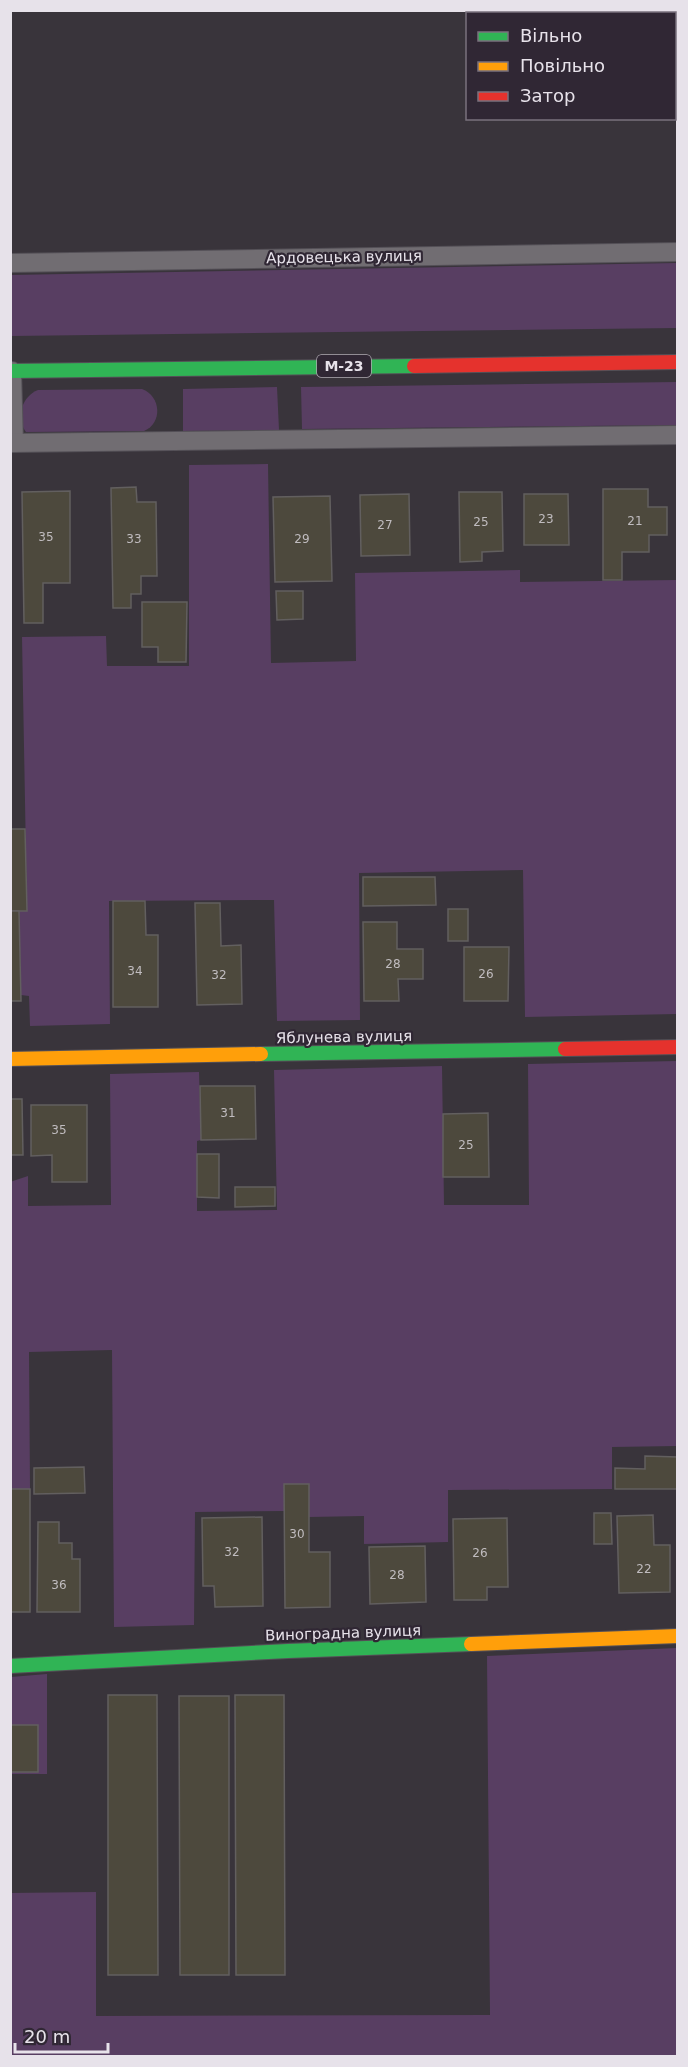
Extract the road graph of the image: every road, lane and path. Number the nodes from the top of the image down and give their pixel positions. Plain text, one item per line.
1 (678, 252) edge
2 (10, 263) edge
3 (678, 362) edge
4 (11, 370) edge
5 (678, 435) edge
6 (12, 443) edge
7 (678, 1047) edge
8 (10, 1059) edge
9 (678, 1636) edge
10 (10, 1666) edge

1 - 2 lane, Ардовецька вулиця
3 - 4 main road, М-23
4 - 6 lane
5 - 6 lane
7 - 8 main road, Яблунева вулиця
9 - 10 main road, Виноградна вулиця

